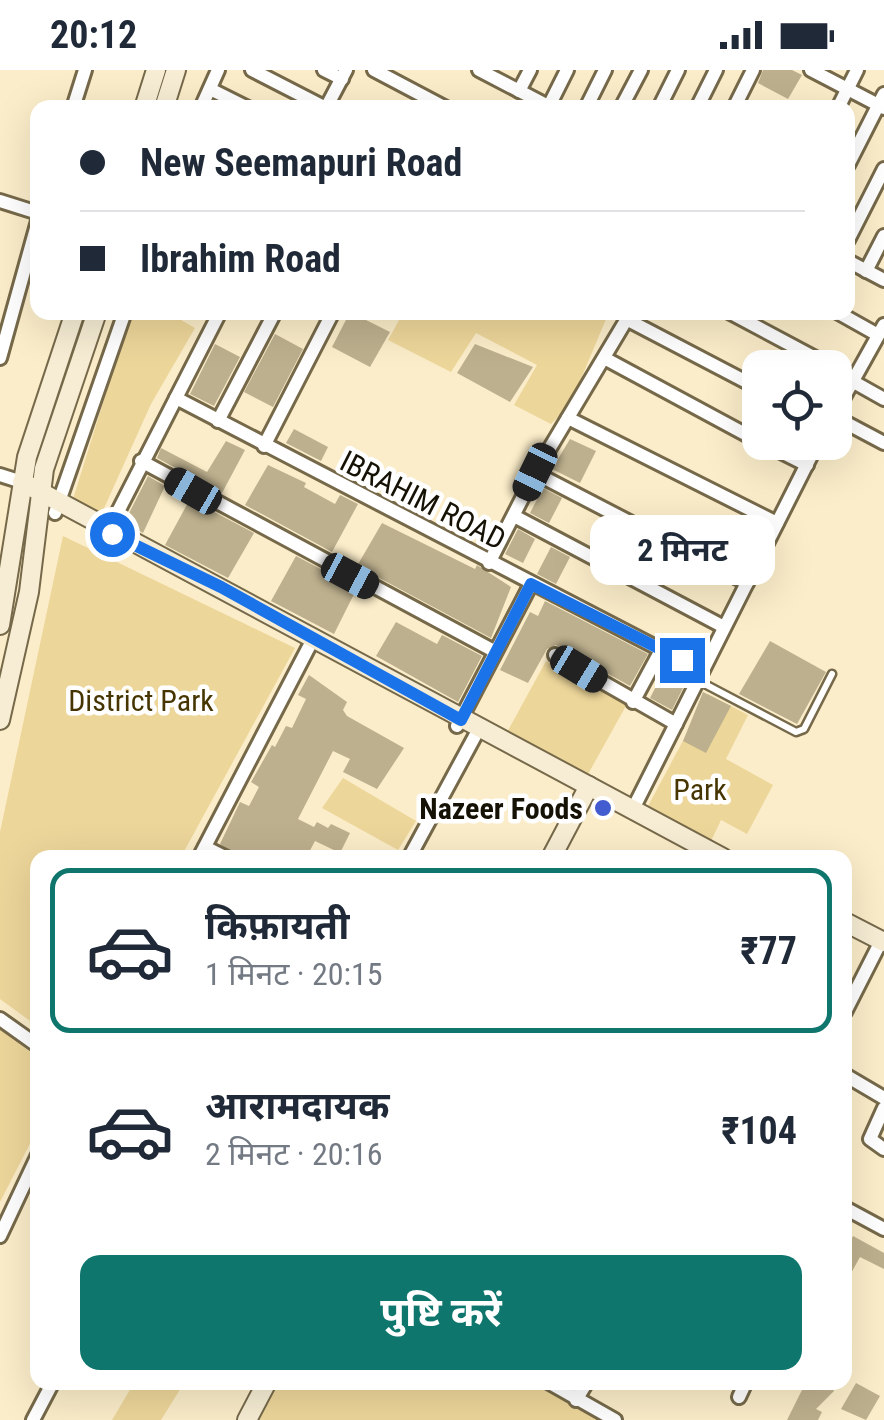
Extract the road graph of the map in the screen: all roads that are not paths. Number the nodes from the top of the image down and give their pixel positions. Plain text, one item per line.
1 (85, 70) edge
2 (156, 70) edge
3 (176, 70) edge
4 (218, 70) edge
5 (252, 70) edge
6 (324, 70) edge
7 (374, 70) edge
8 (479, 70) edge
9 (530, 70) edge
10 (567, 70) edge
11 (605, 70) edge
12 (640, 70) edge
13 (678, 70) edge
14 (716, 70) edge
15 (753, 70) edge
16 (811, 70) edge
17 (857, 70) edge
18 (344, 74) edge
19 (210, 89) junction
20 (847, 89) junction
21 (520, 91) junction
22 (76, 100) edge
23 (147, 100) edge
24 (167, 100) edge
25 (205, 100) edge
26 (232, 100) edge
27 (310, 100) edge
28 (330, 100) edge
29 (431, 100) edge
30 (537, 100) edge
31 (553, 100) edge
32 (590, 100) edge
33 (625, 100) edge
34 (663, 100) edge
35 (701, 100) edge
36 (738, 100) edge
37 (842, 100) edge
38 (882, 103) edge
39 (855, 153) edge
40 (884, 169) edge
41 (0, 200) edge
42 (30, 213) edge
43 (855, 226) edge
44 (884, 236) edge
45 (30, 247) edge
46 (855, 265) edge
47 (866, 271) junction
48 (884, 280) edge
49 (855, 319) edge
50 (73, 320) edge
51 (94, 320) edge
52 (122, 320) edge
53 (216, 320) edge
54 (271, 320) edge
55 (329, 320) edge
56 (627, 320) edge
57 (636, 320) edge
58 (745, 320) edge
59 (881, 330) edge
60 (801, 350) edge
61 (867, 355) junction
62 (0, 358) edge
63 (606, 359) junction
64 (884, 364) edge
65 (742, 379) edge
66 (853, 380) joint
67 (176, 398) junction
68 (884, 399) edge
69 (568, 418) junction
70 (218, 422) junction
71 (852, 425) edge
72 (742, 432) edge
73 (884, 444) edge
74 (264, 446) junction
75 (797, 460) edge
76 (809, 460) edge
77 (142, 461) junction
78 (807, 465) junction
79 (535, 472) junction
80 (0, 475) edge
81 (20, 488) junction
82 (49, 504) junction
83 (514, 516) junction
84 (777, 523) junction
85 (106, 535) junction
86 (489, 563) junction
87 (746, 583) junction
88 (531, 584) junction
89 (0, 625) edge
90 (724, 627) junction
91 (311, 643) junction
92 (660, 650) junction
93 (494, 651) junction
94 (555, 655) dead end
95 (832, 674) dead end
96 (700, 676) junction
97 (633, 702) junction
98 (0, 720) edge
99 (459, 723) junction
100 (676, 724) junction
101 (475, 736) junction
102 (587, 790) junction
103 (633, 809) junction
104 (203, 850) edge
105 (413, 850) edge
106 (555, 850) edge
107 (693, 850) edge
108 (708, 850) edge
109 (852, 927) edge
110 (852, 933) edge
111 (882, 947) edge
112 (852, 1000) edge
113 (0, 1019) edge
114 (30, 1040) edge
115 (852, 1079) edge
116 (884, 1098) edge
117 (884, 1108) edge
118 (884, 1149) edge
119 (30, 1172) edge
120 (852, 1212) edge
121 (884, 1229) edge
122 (0, 1236) edge
123 (49, 1390) edge
124 (263, 1390) edge
125 (560, 1390) edge
126 (582, 1390) edge
127 (742, 1390) edge
128 (739, 1397) dead end
129 (576, 1400) junction
130 (33, 1420) edge
131 (247, 1420) edge
132 (615, 1420) edge

1 - 22 street
2 - 23 main road
3 - 24 main road
4 - 19 street
5 - 27 street
6 - 18 street
7 - 29 street
8 - 21 street
9 - 21 street
10 - 31 street
11 - 32 street
12 - 33 street
13 - 34 street
14 - 35 street
15 - 36 street
16 - 20 street
17 - 20 street
18 - 28 street
19 - 25 street
19 - 26 street
20 - 37 street
20 - 38 street
21 - 30 street
38 - 39 street
40 - 43 street
41 - 42 street
44 - 47 street
45 - 62 street
46 - 47 street
47 - 48 street
49 - 59 street
50 - 81 main road
51 - 82 main road
52 - 82 street
53 - 67 street
54 - 70 street
55 - 74 street
56 - 63 street
57 - 65 street
58 - 60 street
59 - 61 street
61 - 64 street
61 - 66 street
63 - 69 street
63 - 72 street
66 - 68 street
67 - 70 street, IBRAHIM ROAD
67 - 77 street
69 - 79 street
69 - 84 street
70 - 74 street, IBRAHIM ROAD
71 - 73 street
74 - 86 street, IBRAHIM ROAD
75 - 78 street
76 - 78 street
77 - 85 street
77 - 93 street
78 - 84 street
79 - 83 street
79 - 87 street
80 - 81 street
81 - 82 main road
81 - 89 main road
82 - 85 main road
82 - 98 main road
83 - 86 street
83 - 90 street
84 - 87 street
85 - 91 main road
86 - 88 street, IBRAHIM ROAD
87 - 90 street
88 - 92 street, IBRAHIM ROAD
88 - 93 street
90 - 96 street
91 - 99 main road
91 - 104 street
92 - 96 street, IBRAHIM ROAD
92 - 97 street
93 - 99 street
94 - 97 street
95 - 96 lane
96 - 100 street
97 - 100 street
99 - 101 main road
99 - 102 main road
100 - 103 street
101 - 102 main road
101 - 105 street
102 - 103 main road
102 - 106 main road
102 - 107 main road
103 - 108 main road
109 - 111 main road
110 - 111 main road
111 - 112 street
113 - 114 street
115 - 116 street
117 - 118 street
119 - 122 street
120 - 121 street
123 - 130 street
124 - 131 main road
125 - 129 street
126 - 129 street
127 - 128 street
129 - 132 street

